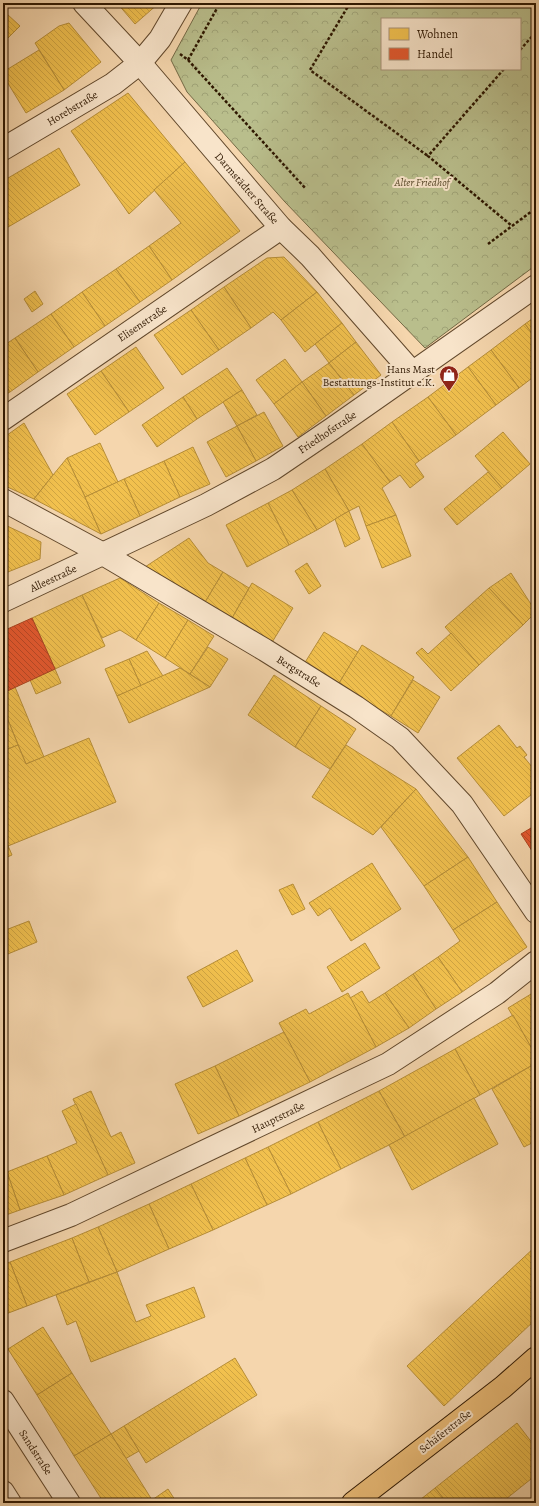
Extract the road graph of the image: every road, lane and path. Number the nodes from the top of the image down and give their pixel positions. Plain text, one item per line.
1 (84, 3) edge
2 (181, 3) edge
3 (220, 3) edge
4 (350, 3) edge
5 (536, 32) edge
6 (160, 39) junction
7 (521, 49) edge
8 (188, 60) junction
9 (140, 63) junction
10 (503, 70) edge
11 (3, 149) edge
12 (428, 156) junction
13 (306, 189) dead end
14 (536, 208) edge
15 (512, 226) junction
16 (281, 228) junction
17 (488, 244) dead end
18 (536, 286) edge
19 (412, 372) junction
20 (3, 419) edge
21 (3, 500) edge
22 (103, 554) junction
23 (3, 601) edge
24 (536, 912) edge
25 (536, 962) edge
26 (3, 1241) edge
27 (536, 1358) edge
28 (3, 1401) edge
29 (3, 1492) edge
30 (10, 1503) edge
31 (69, 1503) edge
32 (353, 1503) edge

1 - 9 street, Darmstädter Straße
2 - 6 street, Horebstraße
3 - 8 path
4 - 12 path
5 - 7 path
6 - 8 path
6 - 9 street, Horebstraße
8 - 13 path
9 - 11 street, Horebstraße
9 - 16 street, Darmstädter Straße
10 - 12 path
12 - 15 path
14 - 15 path
15 - 17 path
16 - 19 street, Darmstädter Straße
16 - 20 street, Elisenstraße
18 - 19 street, Friedhofstraße
19 - 22 street, Friedhofstraße
21 - 22 street, Bergstraße
22 - 23 street, Alleestraße
22 - 24 street, Bergstraße
25 - 26 street, Hauptstraße
27 - 32 main road, Schäferstraße
28 - 31 street, Sandstraße
29 - 30 street

